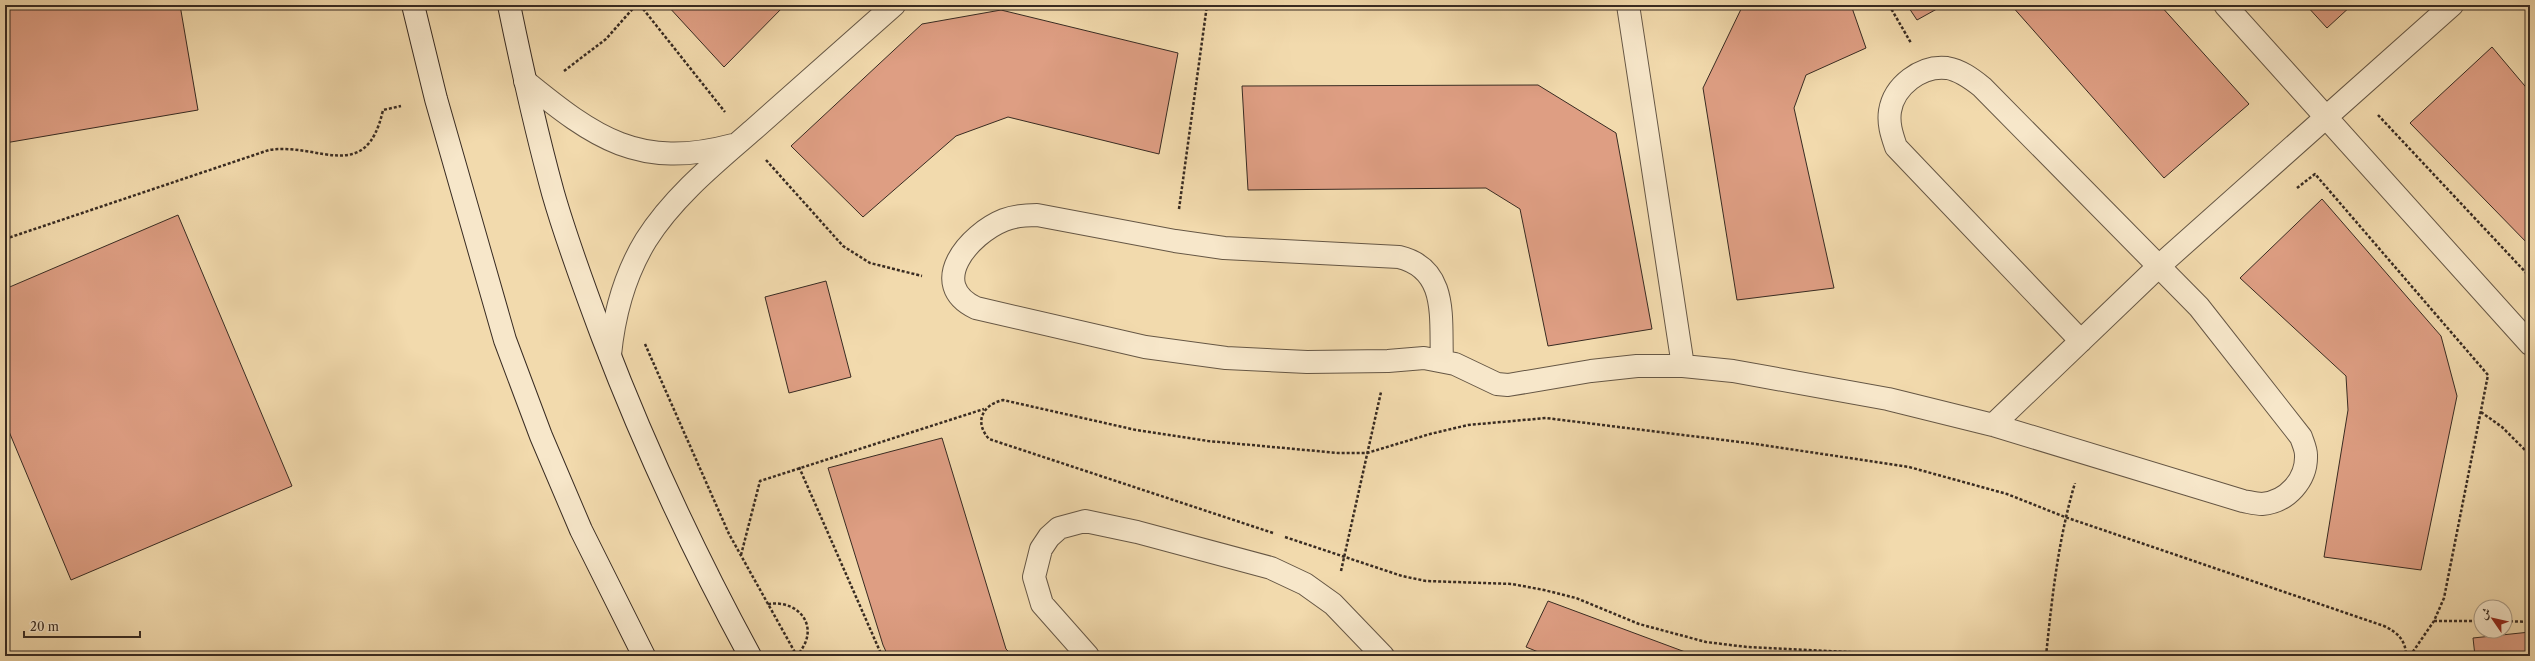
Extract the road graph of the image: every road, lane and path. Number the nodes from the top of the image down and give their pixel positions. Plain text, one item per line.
1 (413, 5) edge
2 (510, 5) edge
3 (636, 5) edge
4 (640, 5) edge
5 (894, 5) edge
6 (1207, 5) edge
7 (1628, 5) edge
8 (1889, 5) edge
9 (2225, 5) edge
10 (2452, 5) edge
11 (1926, 70) junction
12 (561, 73) dead end
13 (525, 81) junction
14 (401, 106) dead end
15 (2383, 111) dead end
16 (2325, 117) junction
17 (741, 141) junction
18 (2270, 167) junction
19 (5, 239) edge
20 (1175, 241) junction
21 (2159, 266) junction
22 (2530, 277) edge
23 (953, 283) junction
24 (644, 337) dead end
25 (2081, 341) junction
26 (2530, 344) edge
27 (610, 355) junction
28 (1442, 360) junction
29 (1388, 362) junction
30 (1682, 366) junction
31 (984, 409) junction
32 (2481, 412) junction
33 (1993, 425) junction
34 (2084, 453) junction
35 (1367, 454) junction
36 (2530, 455) edge
37 (799, 467) junction
38 (2065, 517) junction
39 (741, 555) junction
40 (1344, 556) junction
41 (768, 604) junction
42 (1333, 604) junction
43 (2434, 621) junction
44 (2473, 621) edge
45 (2513, 622) edge
46 (2530, 622) edge
47 (644, 656) edge
48 (750, 656) edge
49 (796, 656) edge
50 (882, 656) edge
51 (1088, 656) edge
52 (1383, 656) edge
53 (1930, 656) edge
54 (2046, 656) edge
55 (2406, 656) edge
56 (2410, 656) edge

1 - 47 street
2 - 13 street
3 - 12 path
4 - 17 path
5 - 17 street
6 - 20 path
7 - 30 street
8 - 11 path
9 - 16 street
10 - 16 street
11 - 21 street
11 - 25 street
13 - 17 street
13 - 27 street
14 - 19 path
15 - 22 path
16 - 18 street
16 - 26 street
17 - 23 path
17 - 27 street
18 - 21 street
18 - 32 path
20 - 23 street
20 - 28 street
21 - 25 street
21 - 34 street
23 - 29 street
24 - 39 path
25 - 33 street
27 - 48 street
28 - 29 street
28 - 30 street
29 - 35 path
30 - 33 street
31 - 35 path
31 - 37 path
31 - 40 path
32 - 36 path
32 - 43 path
33 - 34 street
34 - 38 path
35 - 38 path
35 - 40 path
37 - 39 path
37 - 50 path
38 - 54 path
38 - 55 path
39 - 41 path
40 - 42 path
40 - 53 path
41 - 49 path
41 - 49 path
42 - 51 street
42 - 52 street
43 - 44 path
43 - 56 path
45 - 46 path

